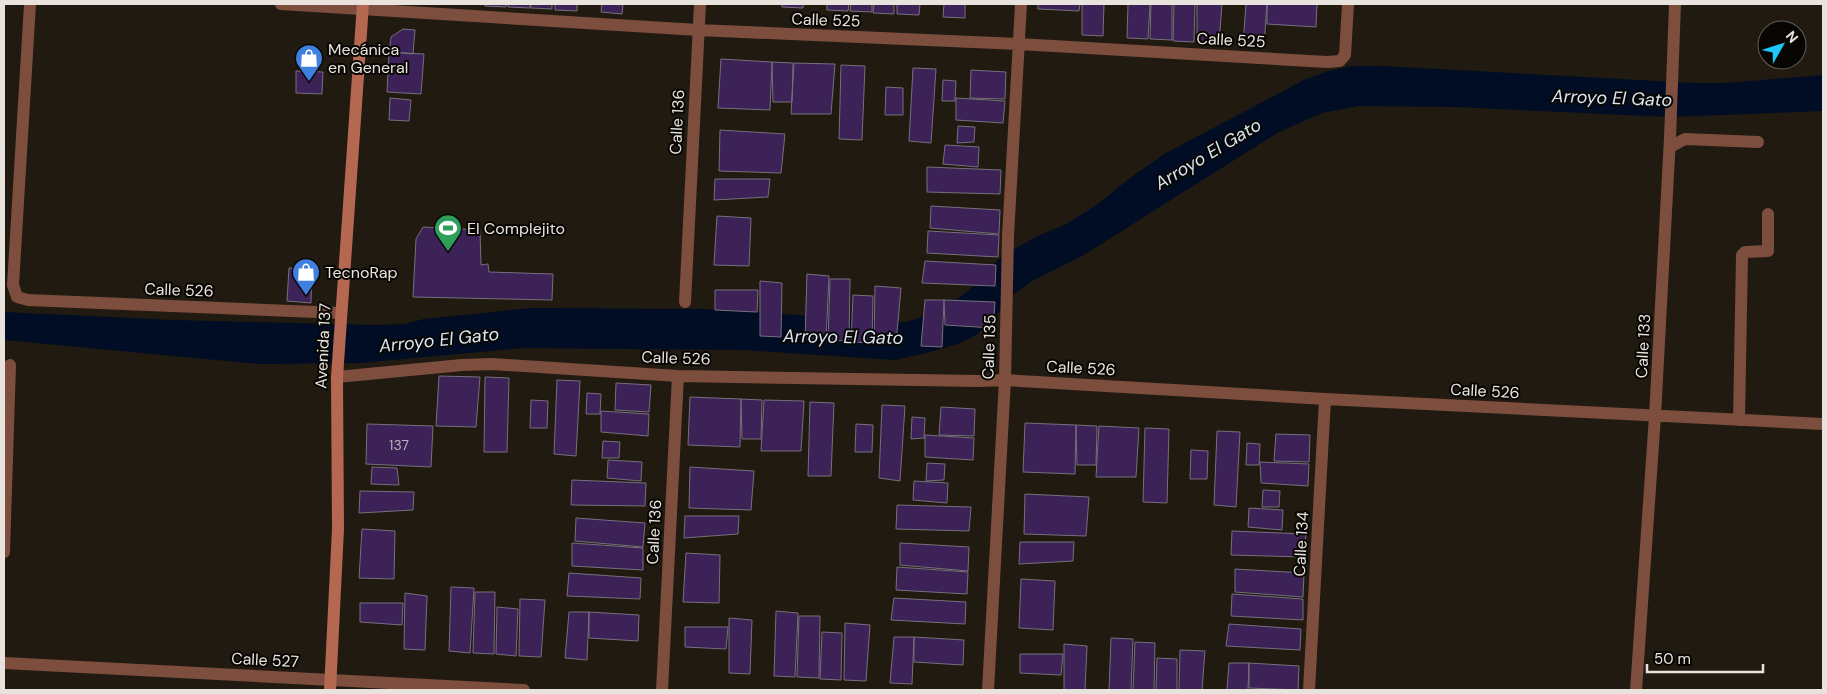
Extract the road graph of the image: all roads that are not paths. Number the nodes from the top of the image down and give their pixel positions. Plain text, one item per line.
1 (30, 4) edge
2 (281, 4) edge
3 (700, 4) edge
4 (1021, 4) edge
5 (1348, 4) edge
6 (1675, 4) edge
7 (363, 6) edge
8 (698, 30) junction
9 (1019, 44) junction
10 (1670, 142) junction
11 (1758, 142) dead end
12 (1768, 214) dead end
13 (685, 302) dead end
14 (341, 313) junction
15 (10, 365) dead end
16 (678, 376) junction
17 (337, 377) junction
18 (1004, 380) junction
19 (1325, 398) junction
20 (1655, 416) junction
21 (1739, 420) junction
22 (1823, 424) edge
23 (4, 552) edge
24 (4, 663) edge
25 (331, 685) edge
26 (524, 690) edge
27 (662, 690) edge
28 (988, 690) edge
29 (1309, 690) edge
30 (1636, 690) edge

1 - 14 street, Calle 526
2 - 7 street, Calle 525
3 - 8 street, Calle 136
4 - 9 street, Calle 135
5 - 9 street, Calle 525
6 - 10 street, Calle 133
7 - 8 street, Calle 525
7 - 14 street, Avenida 137
8 - 9 street, Calle 525
8 - 13 street, Calle 136
9 - 18 street, Calle 135
10 - 11 street
10 - 20 street, Calle 133
12 - 21 street
14 - 17 street, Avenida 137
15 - 23 street
16 - 17 street, Calle 526
16 - 18 street, Calle 526
16 - 27 street, Calle 136
17 - 25 street, Avenida 137
18 - 19 street, Calle 526
18 - 28 street, Calle 135
19 - 20 street, Calle 526
19 - 29 street, Calle 134
20 - 21 street, Calle 526
20 - 30 street, Calle 133
21 - 22 street, Calle 526
24 - 25 street, Calle 527
25 - 26 street, Calle 527

